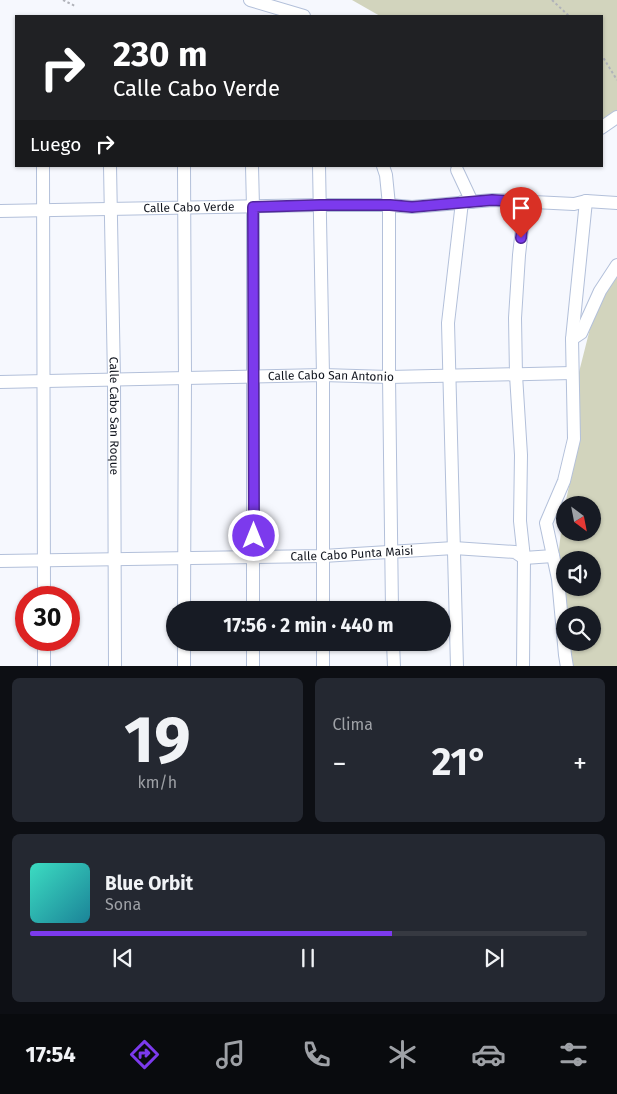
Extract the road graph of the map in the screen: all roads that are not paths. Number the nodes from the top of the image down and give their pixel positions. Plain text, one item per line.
1 (250, 0) edge
2 (301, 15) edge
3 (617, 118) edge
4 (603, 127) edge
5 (43, 167) edge
6 (110, 167) edge
7 (184, 167) edge
8 (252, 167) edge
9 (318, 167) edge
10 (384, 167) edge
11 (457, 170) dead end
12 (586, 201) junction
13 (467, 202) junction
14 (525, 202) junction
15 (617, 202) edge
16 (320, 205) junction
17 (390, 205) junction
18 (185, 207) junction
19 (253, 207) junction
20 (111, 208) junction
21 (43, 209) junction
22 (0, 211) edge
23 (617, 265) edge
24 (575, 338) junction
25 (572, 373) junction
26 (323, 375) junction
27 (516, 375) junction
28 (449, 376) junction
29 (185, 377) junction
30 (253, 377) junction
31 (389, 377) junction
32 (114, 379) junction
33 (42, 380) junction
34 (0, 382) edge
35 (454, 548) junction
36 (391, 551) junction
37 (254, 556) junction
38 (322, 556) junction
39 (553, 556) junction
40 (524, 558) junction
41 (185, 559) junction
42 (43, 560) junction
43 (115, 560) junction
44 (0, 561) edge
45 (44, 586) edge
46 (184, 601) edge
47 (253, 601) edge
48 (323, 601) edge
49 (392, 601) edge
50 (44, 651) edge
51 (184, 651) edge
52 (253, 651) edge
53 (323, 651) edge
54 (393, 651) edge
55 (44, 666) edge
56 (115, 666) edge
57 (184, 666) edge
58 (253, 666) edge
59 (323, 666) edge
60 (394, 666) edge
61 (457, 666) edge
62 (523, 666) edge
63 (567, 666) edge

1 - 2 street
3 - 4 street
5 - 21 street
6 - 20 street, Calle Cabo San Roque
7 - 18 street
8 - 19 street
9 - 16 street
10 - 17 street
11 - 13 street
12 - 14 street, Calle Cabo Verde
12 - 15 street, Calle Cabo Verde
12 - 24 street
13 - 14 street, Calle Cabo Verde
13 - 17 street, Calle Cabo Verde
13 - 28 street
14 - 27 street
16 - 17 street, Calle Cabo Verde
16 - 19 street, Calle Cabo Verde
16 - 26 street
17 - 31 street
18 - 19 street, Calle Cabo Verde
18 - 20 street, Calle Cabo Verde
18 - 29 street
19 - 30 street
20 - 21 street, Calle Cabo Verde
20 - 32 street, Calle Cabo San Roque
21 - 22 street, Calle Cabo Verde
21 - 33 street
23 - 24 street
24 - 25 street
25 - 27 street, Calle Cabo San Antonio
25 - 39 street
26 - 30 street, Calle Cabo San Antonio
26 - 31 street, Calle Cabo San Antonio
26 - 38 street
27 - 28 street, Calle Cabo San Antonio
27 - 40 street
28 - 31 street, Calle Cabo San Antonio
28 - 35 street
29 - 30 street, Calle Cabo San Antonio
29 - 32 street, Calle Cabo San Antonio
29 - 41 street
30 - 37 street
31 - 36 street
32 - 33 street, Calle Cabo San Antonio
32 - 43 street, Calle Cabo San Roque
33 - 34 street, Calle Cabo San Antonio
33 - 42 street
35 - 36 street, Calle Cabo Punta Maisi
35 - 40 street, Calle Cabo Punta Maisi
35 - 61 street
36 - 38 street, Calle Cabo Punta Maisi
36 - 49 street
37 - 38 street, Calle Cabo Punta Maisi
37 - 41 street, Calle Cabo Punta Maisi
37 - 47 street
38 - 48 street
39 - 40 street, Calle Cabo Punta Maisi
39 - 63 street
40 - 62 street
41 - 43 street, Calle Cabo Punta Maisi
41 - 46 street
42 - 43 street, Calle Cabo Punta Maisi
42 - 44 street, Calle Cabo Punta Maisi
42 - 45 street
43 - 56 street, Calle Cabo San Roque
50 - 55 street
51 - 57 street
52 - 58 street
53 - 59 street
54 - 60 street

